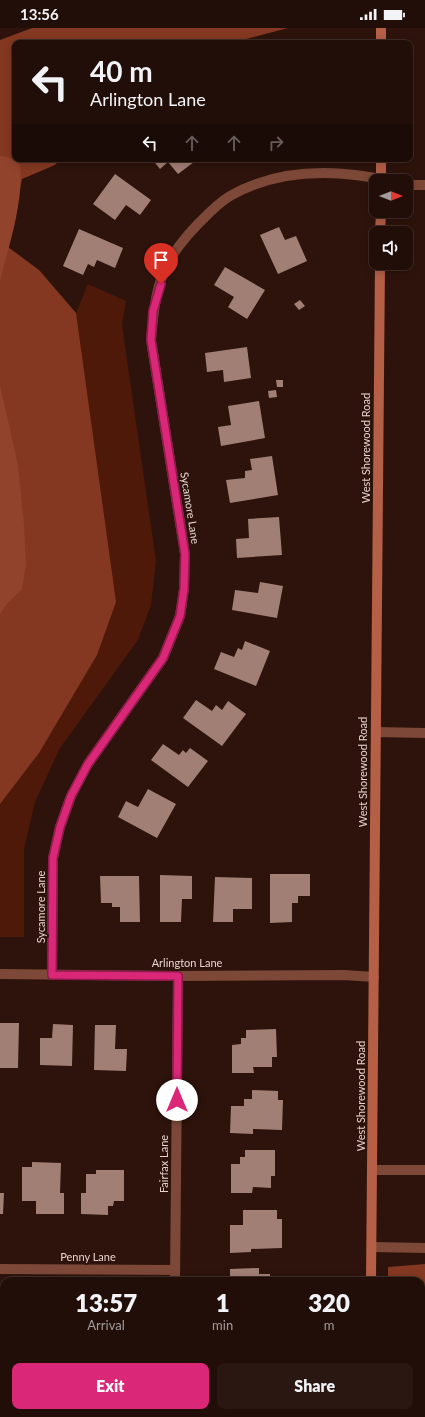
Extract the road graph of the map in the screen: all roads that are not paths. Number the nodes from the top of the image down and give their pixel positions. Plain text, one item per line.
1 (381, 28) edge
2 (381, 40) edge
3 (381, 162) edge
4 (383, 174) edge
5 (369, 177) edge
6 (413, 185) edge
7 (425, 185) edge
8 (380, 270) edge
9 (376, 732) junction
10 (425, 733) edge
11 (0, 974) edge
12 (52, 975) junction
13 (178, 976) junction
14 (374, 977) junction
15 (372, 1170) junction
16 (425, 1170) edge
17 (372, 1247) junction
18 (425, 1248) edge
19 (0, 1269) edge
20 (175, 1270) junction
21 (175, 1277) edge
22 (371, 1277) edge

1 - 2 main road
3 - 4 main road
5 - 12 street, Sycamore Lane
6 - 7 street
8 - 9 main road, West Shorewood Road
9 - 10 street
9 - 14 main road, West Shorewood Road
11 - 12 street, Arlington Lane
12 - 13 street, Arlington Lane
13 - 14 street, Arlington Lane
13 - 20 street, Fairfax Lane
14 - 15 main road, West Shorewood Road
15 - 16 street
15 - 17 main road, West Shorewood Road
17 - 18 street
17 - 22 main road, West Shorewood Road
19 - 20 street, Penny Lane
20 - 21 street, Fairfax Lane

